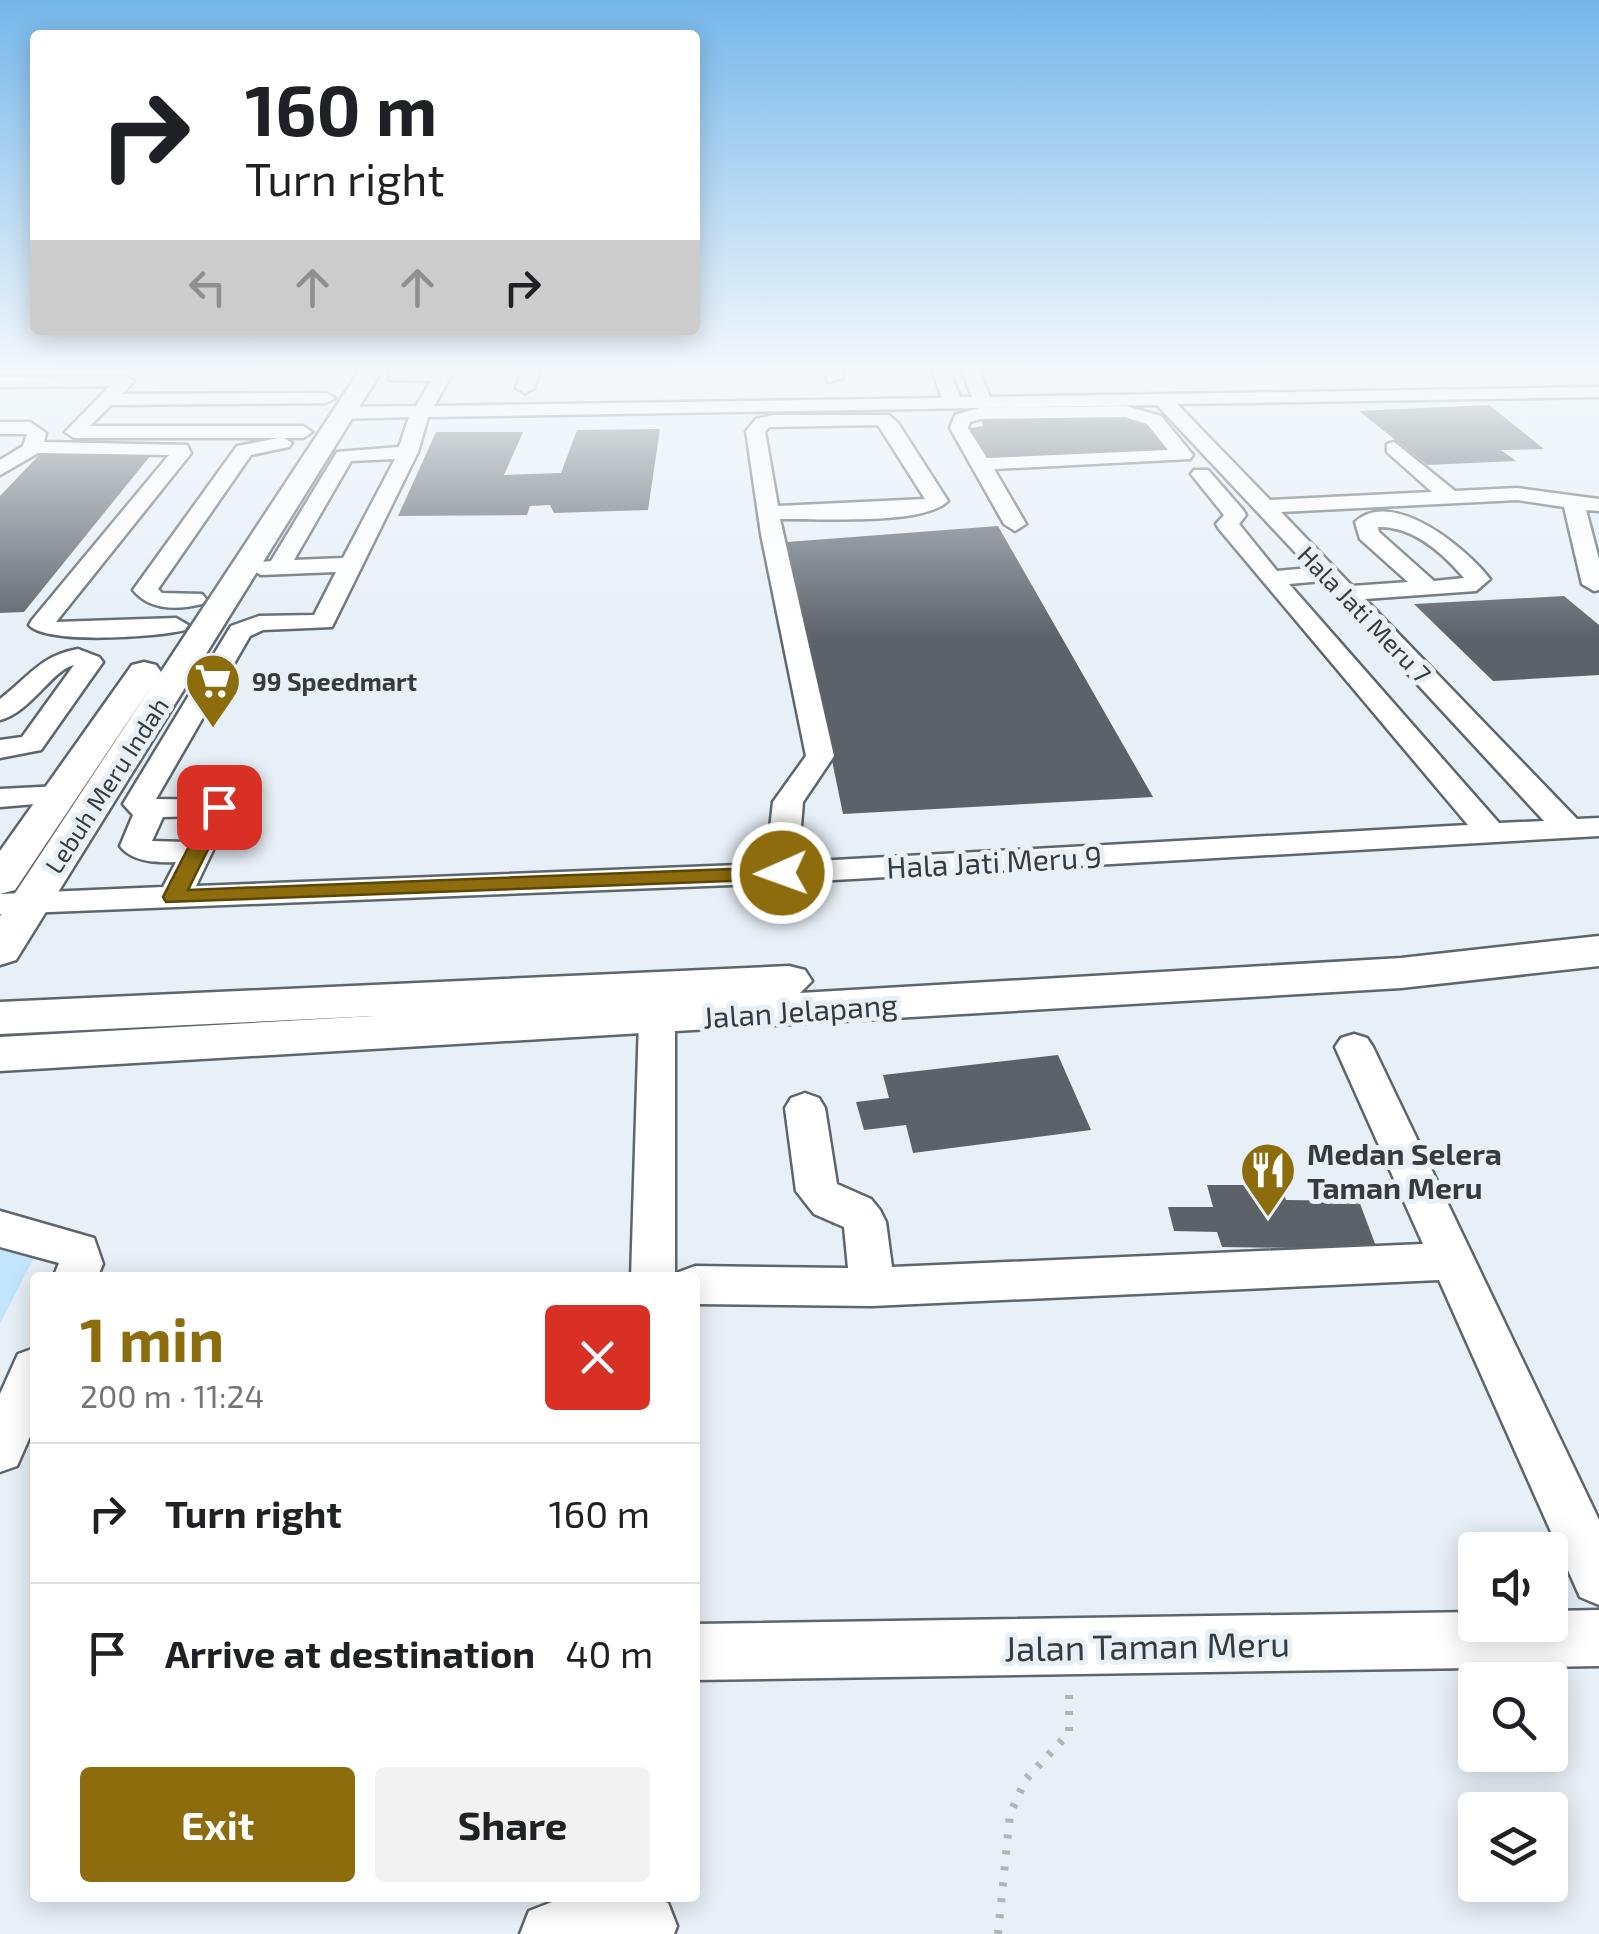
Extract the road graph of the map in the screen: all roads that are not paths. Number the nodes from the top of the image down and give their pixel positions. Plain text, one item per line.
1 (178, 457) edge
2 (239, 457) edge
3 (286, 457) edge
4 (307, 457) edge
5 (343, 457) edge
6 (405, 457) edge
7 (759, 457) edge
8 (910, 457) edge
9 (977, 457) edge
10 (1132, 457) edge
11 (1185, 457) edge
12 (1216, 457) edge
13 (1405, 457) edge
14 (981, 464) junction
15 (1450, 497) junction
16 (1573, 501) junction
17 (1599, 505) edge
18 (1264, 508) junction
19 (769, 513) junction
20 (1014, 524) dead end
21 (350, 565) junction
22 (304, 567) junction
23 (245, 568) junction
24 (278, 568) junction
25 (1271, 578) junction
26 (1336, 584) junction
27 (1594, 584) dead end
28 (1428, 588) dead end
29 (185, 612) junction
30 (270, 623) junction
31 (0, 712) edge
32 (0, 749) edge
33 (60, 795) junction
34 (0, 798) edge
35 (152, 808) junction
36 (1584, 828) edge
37 (1491, 833) junction
38 (197, 851) junction
39 (782, 873) junction
40 (9, 896) edge
41 (174, 897) junction
42 (1599, 924) edge
43 (0, 950) edge
44 (1599, 951) edge
45 (750, 983) junction
46 (550, 993) junction
47 (656, 1020) junction
48 (5, 1024) edge
49 (1354, 1047) dead end
50 (805, 1108) dead end
51 (0, 1229) edge
52 (1454, 1261) junction
53 (78, 1272) edge
54 (653, 1272) edge
55 (700, 1285) edge
56 (872, 1287) junction
57 (30, 1381) edge
58 (0, 1449) edge
59 (1599, 1578) edge
60 (1599, 1638) edge
61 (700, 1652) edge
62 (645, 1919) edge
63 (552, 1934) edge

1 - 29 street
2 - 29 street
3 - 29 main road, Lebuh Meru Indah
4 - 23 main road, Lebuh Meru Indah
5 - 24 street
6 - 21 street
7 - 19 street
8 - 19 street
9 - 14 street
10 - 14 street
11 - 25 street
12 - 18 street, Hala Jati Meru 7
13 - 15 street
14 - 20 street
15 - 16 street
15 - 18 street
16 - 17 street
16 - 27 street
18 - 26 street, Hala Jati Meru 7
19 - 39 street
21 - 22 street
21 - 30 street
22 - 24 street
22 - 30 street
23 - 24 street
23 - 40 main road, Lebuh Meru Indah
25 - 26 street
25 - 37 street
26 - 28 street
26 - 36 street, Hala Jati Meru 7
29 - 33 main road, Lebuh Meru Indah
30 - 35 street
31 - 32 street
33 - 34 street
33 - 40 main road, Lebuh Meru Indah
35 - 38 street
35 - 38 street
36 - 37 street, Hala Jati Meru 9
37 - 39 street, Hala Jati Meru 9
38 - 41 street
39 - 41 street, Hala Jati Meru 9
40 - 41 street, Hala Jati Meru 9
40 - 43 main road, Lebuh Meru Indah
42 - 45 main road, Jalan Jelapang
44 - 47 main road, Jalan Jelapang
45 - 46 main road, Jalan Jelapang
45 - 47 main road
46 - 47 main road
46 - 48 main road, Jalan Jelapang
47 - 48 main road, Jalan Jelapang
47 - 54 street
49 - 52 street
50 - 56 street
51 - 53 street
52 - 56 street
52 - 59 street
55 - 56 street
57 - 58 street
60 - 61 street, Jalan Taman Meru
62 - 63 street

